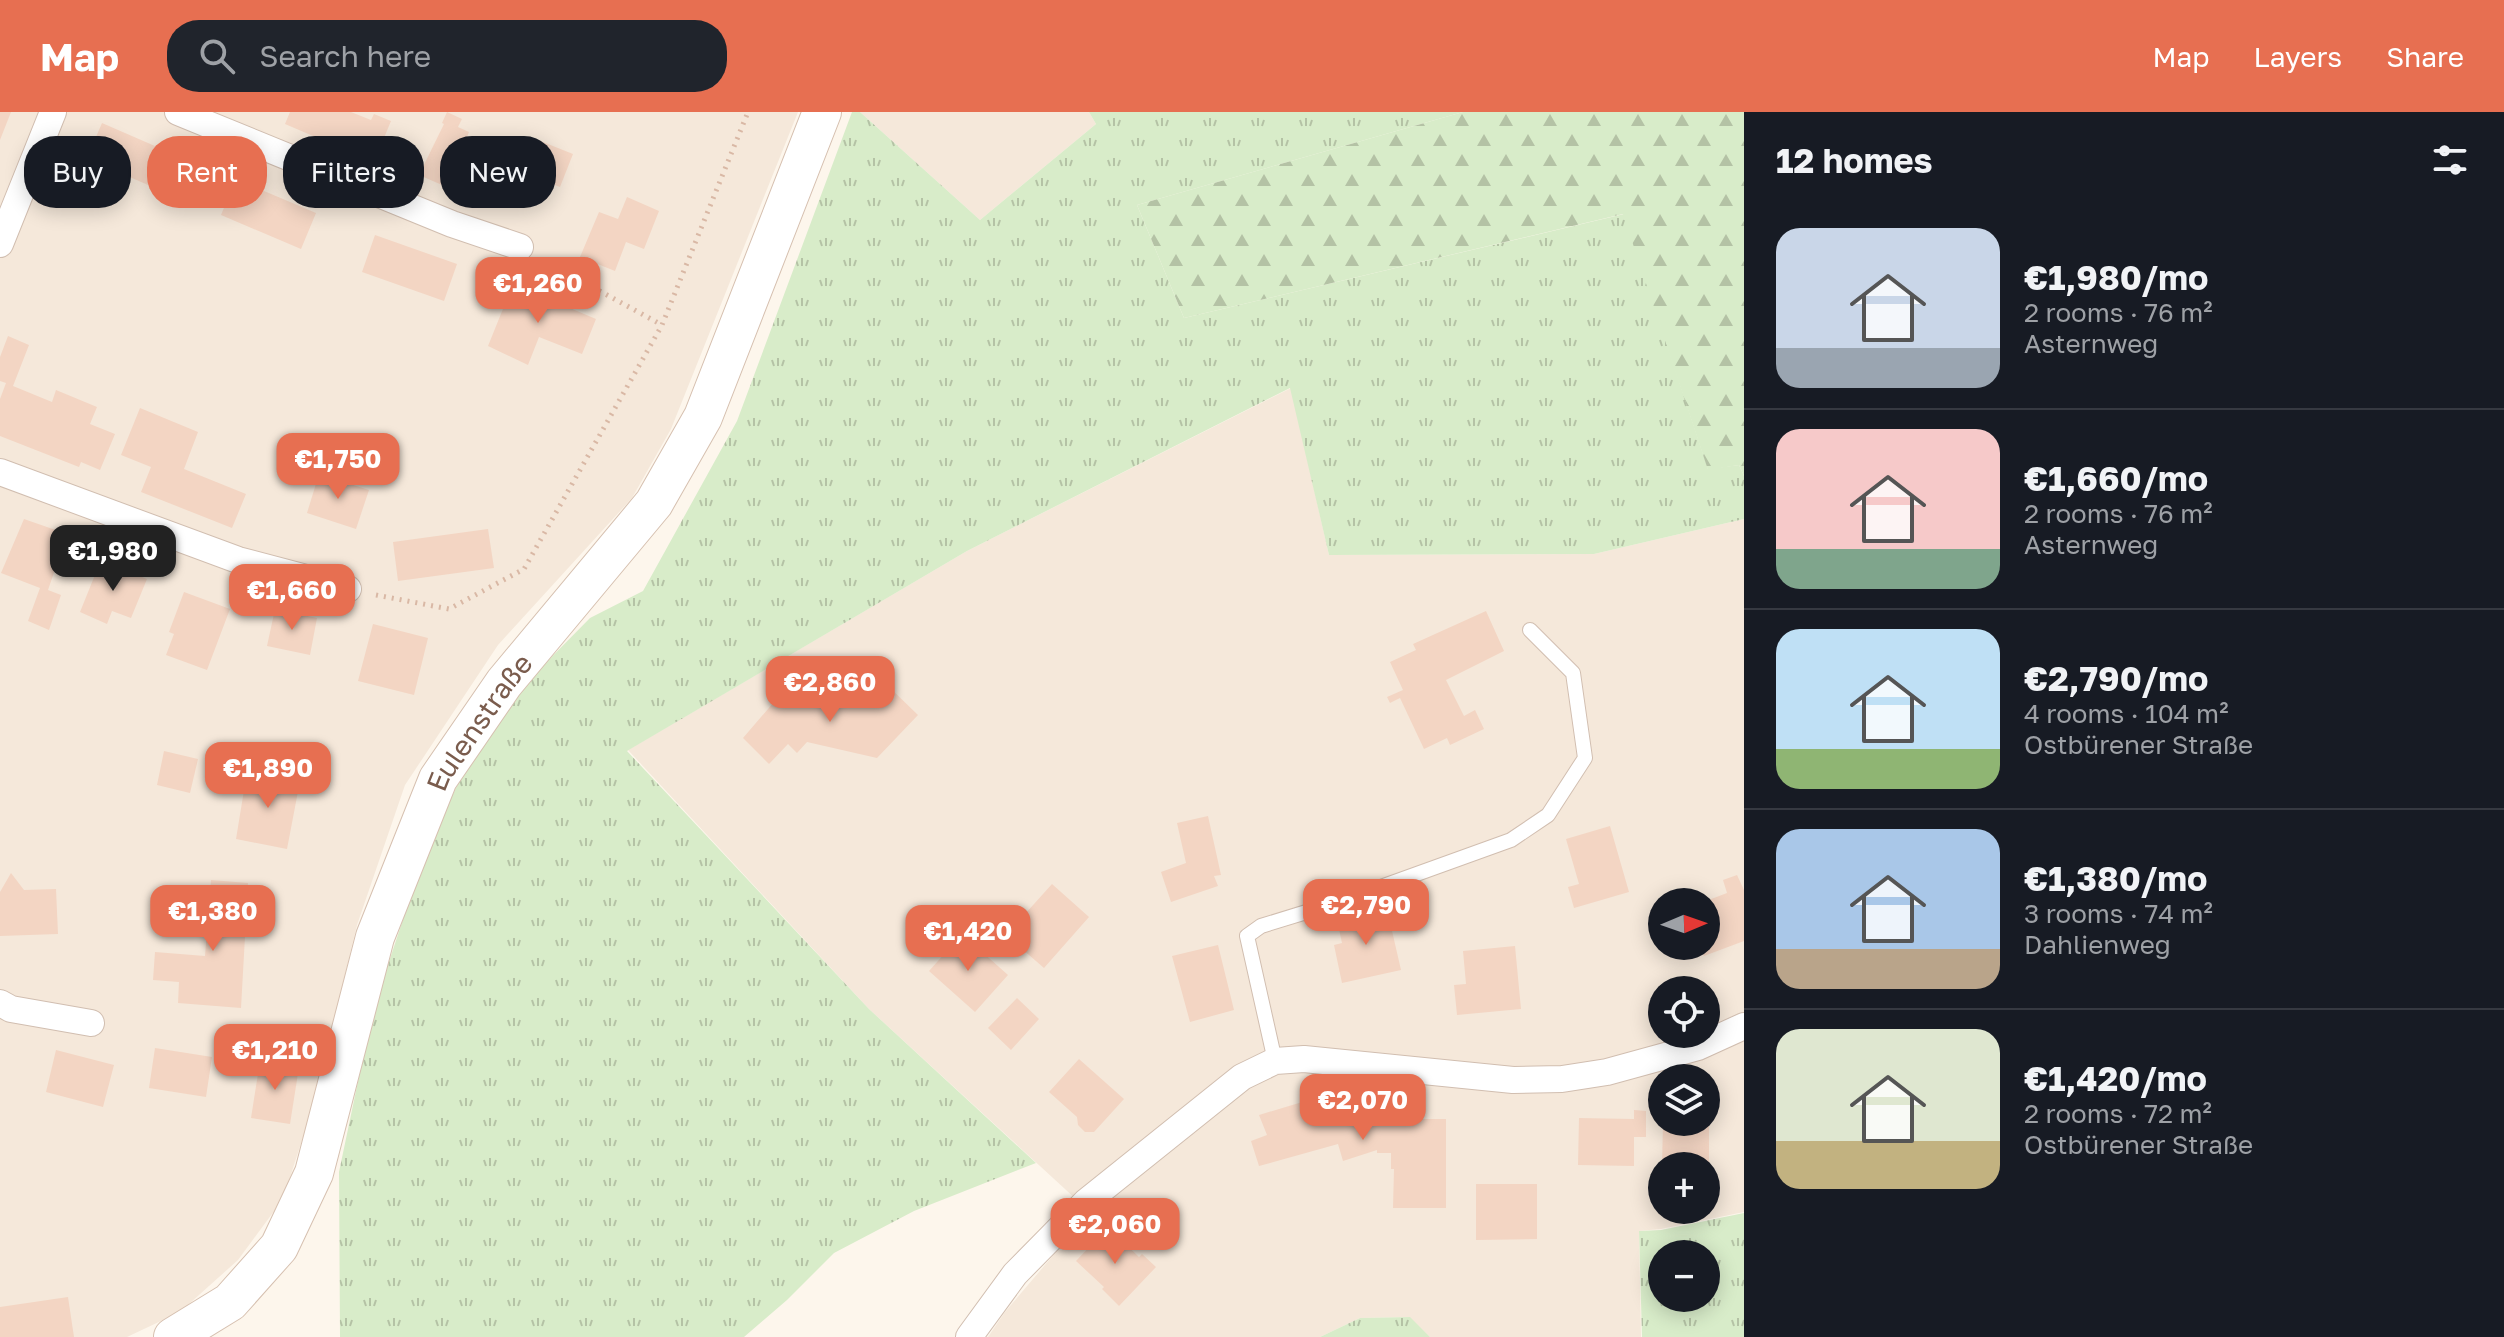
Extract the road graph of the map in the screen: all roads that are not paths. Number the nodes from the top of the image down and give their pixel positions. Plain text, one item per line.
1 (53, 112) edge
2 (178, 112) edge
3 (822, 112) edge
4 (0, 244) edge
5 (520, 247) road end
6 (0, 472) edge
7 (348, 589) road end
8 (1530, 630) dead end
9 (0, 1003) edge
10 (91, 1023) dead end
11 (1744, 1026) edge
12 (1275, 1061) junction
13 (173, 1337) edge
14 (969, 1337) edge

1 - 4 street
2 - 5 street
3 - 13 main road, Eulenstraße
6 - 7 street
8 - 12 lane
9 - 10 street
11 - 12 street
12 - 14 street

